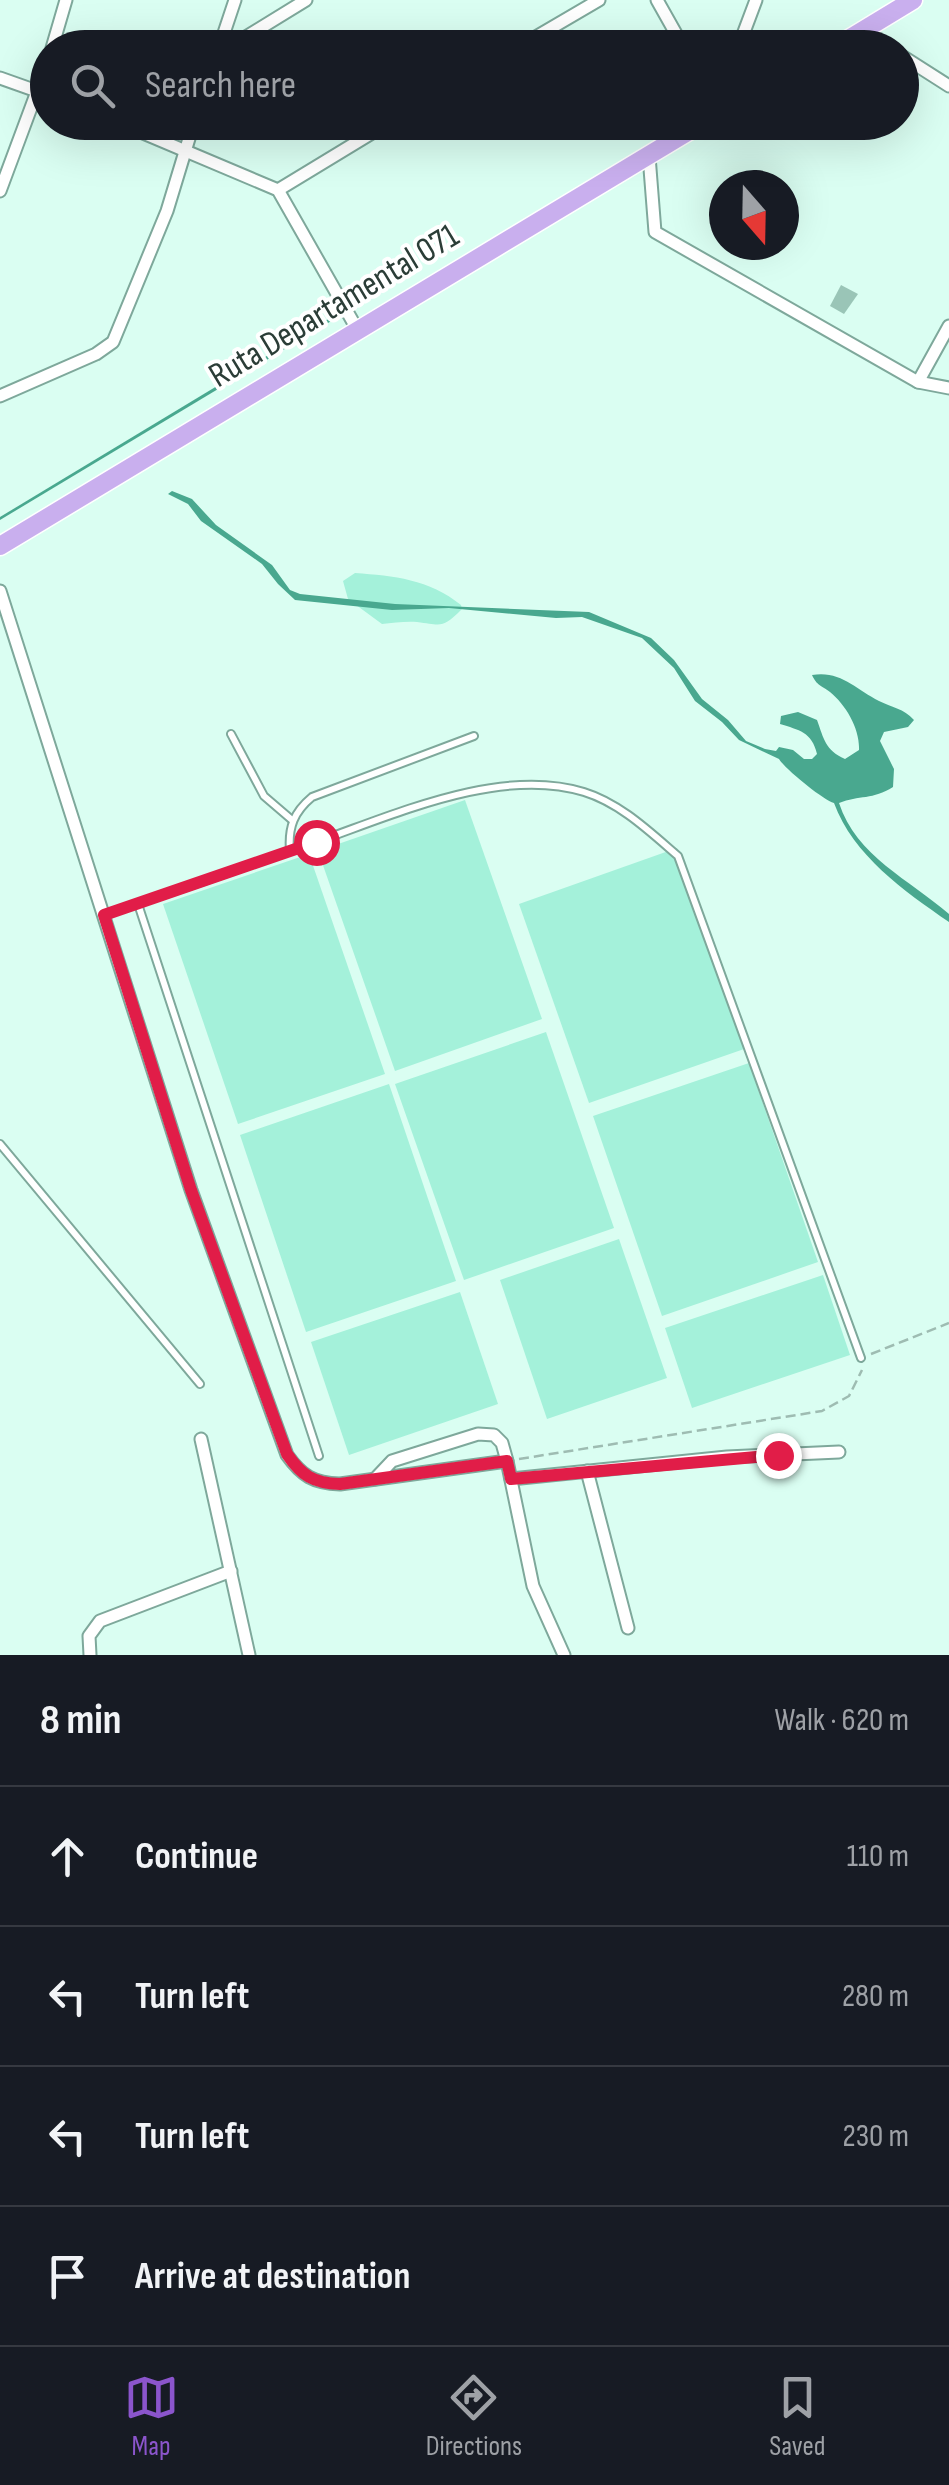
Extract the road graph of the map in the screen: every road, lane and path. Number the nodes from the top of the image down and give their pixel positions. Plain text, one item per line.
1 (66, 0) edge
2 (235, 0) edge
3 (306, 0) edge
4 (599, 0) edge
5 (657, 0) edge
6 (756, 0) edge
7 (912, 0) edge
8 (57, 30) edge
9 (225, 30) edge
10 (257, 30) edge
11 (547, 30) edge
12 (674, 30) edge
13 (745, 30) edge
14 (864, 30) edge
15 (919, 67) edge
16 (0, 78) edge
17 (949, 86) edge
18 (30, 88) edge
19 (30, 123) edge
20 (160, 140) edge
21 (188, 140) edge
22 (360, 140) edge
23 (675, 140) edge
24 (185, 150) junction
25 (649, 156) junction
26 (278, 190) junction
27 (0, 191) edge
28 (949, 326) edge
29 (357, 329) junction
30 (918, 382) junction
31 (949, 388) edge
32 (0, 396) edge
33 (0, 546) edge
34 (0, 591) edge
35 (231, 734) dead end
36 (474, 736) dead end
37 (292, 820) junction
38 (290, 850) junction
39 (138, 904) junction
40 (104, 915) junction
41 (0, 1144) edge
42 (949, 1323) edge
43 (862, 1358) junction
44 (200, 1384) dead end
45 (201, 1438) dead end
46 (840, 1452) dead end
47 (319, 1456) dead end
48 (507, 1461) junction
49 (587, 1470) junction
50 (375, 1479) junction
51 (511, 1479) junction
52 (231, 1572) junction
53 (628, 1628) dead end
54 (90, 1655) edge
55 (249, 1655) edge
56 (564, 1655) edge

1 - 8 street
2 - 9 street
3 - 10 street
4 - 11 street
5 - 12 street
6 - 13 street
7 - 14 main road
15 - 17 street
16 - 18 street
19 - 27 street
20 - 24 street
21 - 24 street
22 - 26 street
23 - 25 main road, Ruta Departamental 071
24 - 26 street
24 - 32 street
25 - 29 main road, Ruta Departamental 071
25 - 30 street
26 - 29 street
28 - 30 street
29 - 33 main road, Ruta Departamental 071
30 - 31 street
34 - 40 street
35 - 37 lane
36 - 37 lane
37 - 38 lane
38 - 39 lane
38 - 43 lane
39 - 40 lane
39 - 47 lane
40 - 50 street
41 - 44 lane
42 - 43 path
43 - 48 path
45 - 52 street
46 - 49 street
48 - 50 street
48 - 50 street
48 - 51 street
49 - 51 street
49 - 53 street
51 - 56 street
52 - 54 street
52 - 55 street

